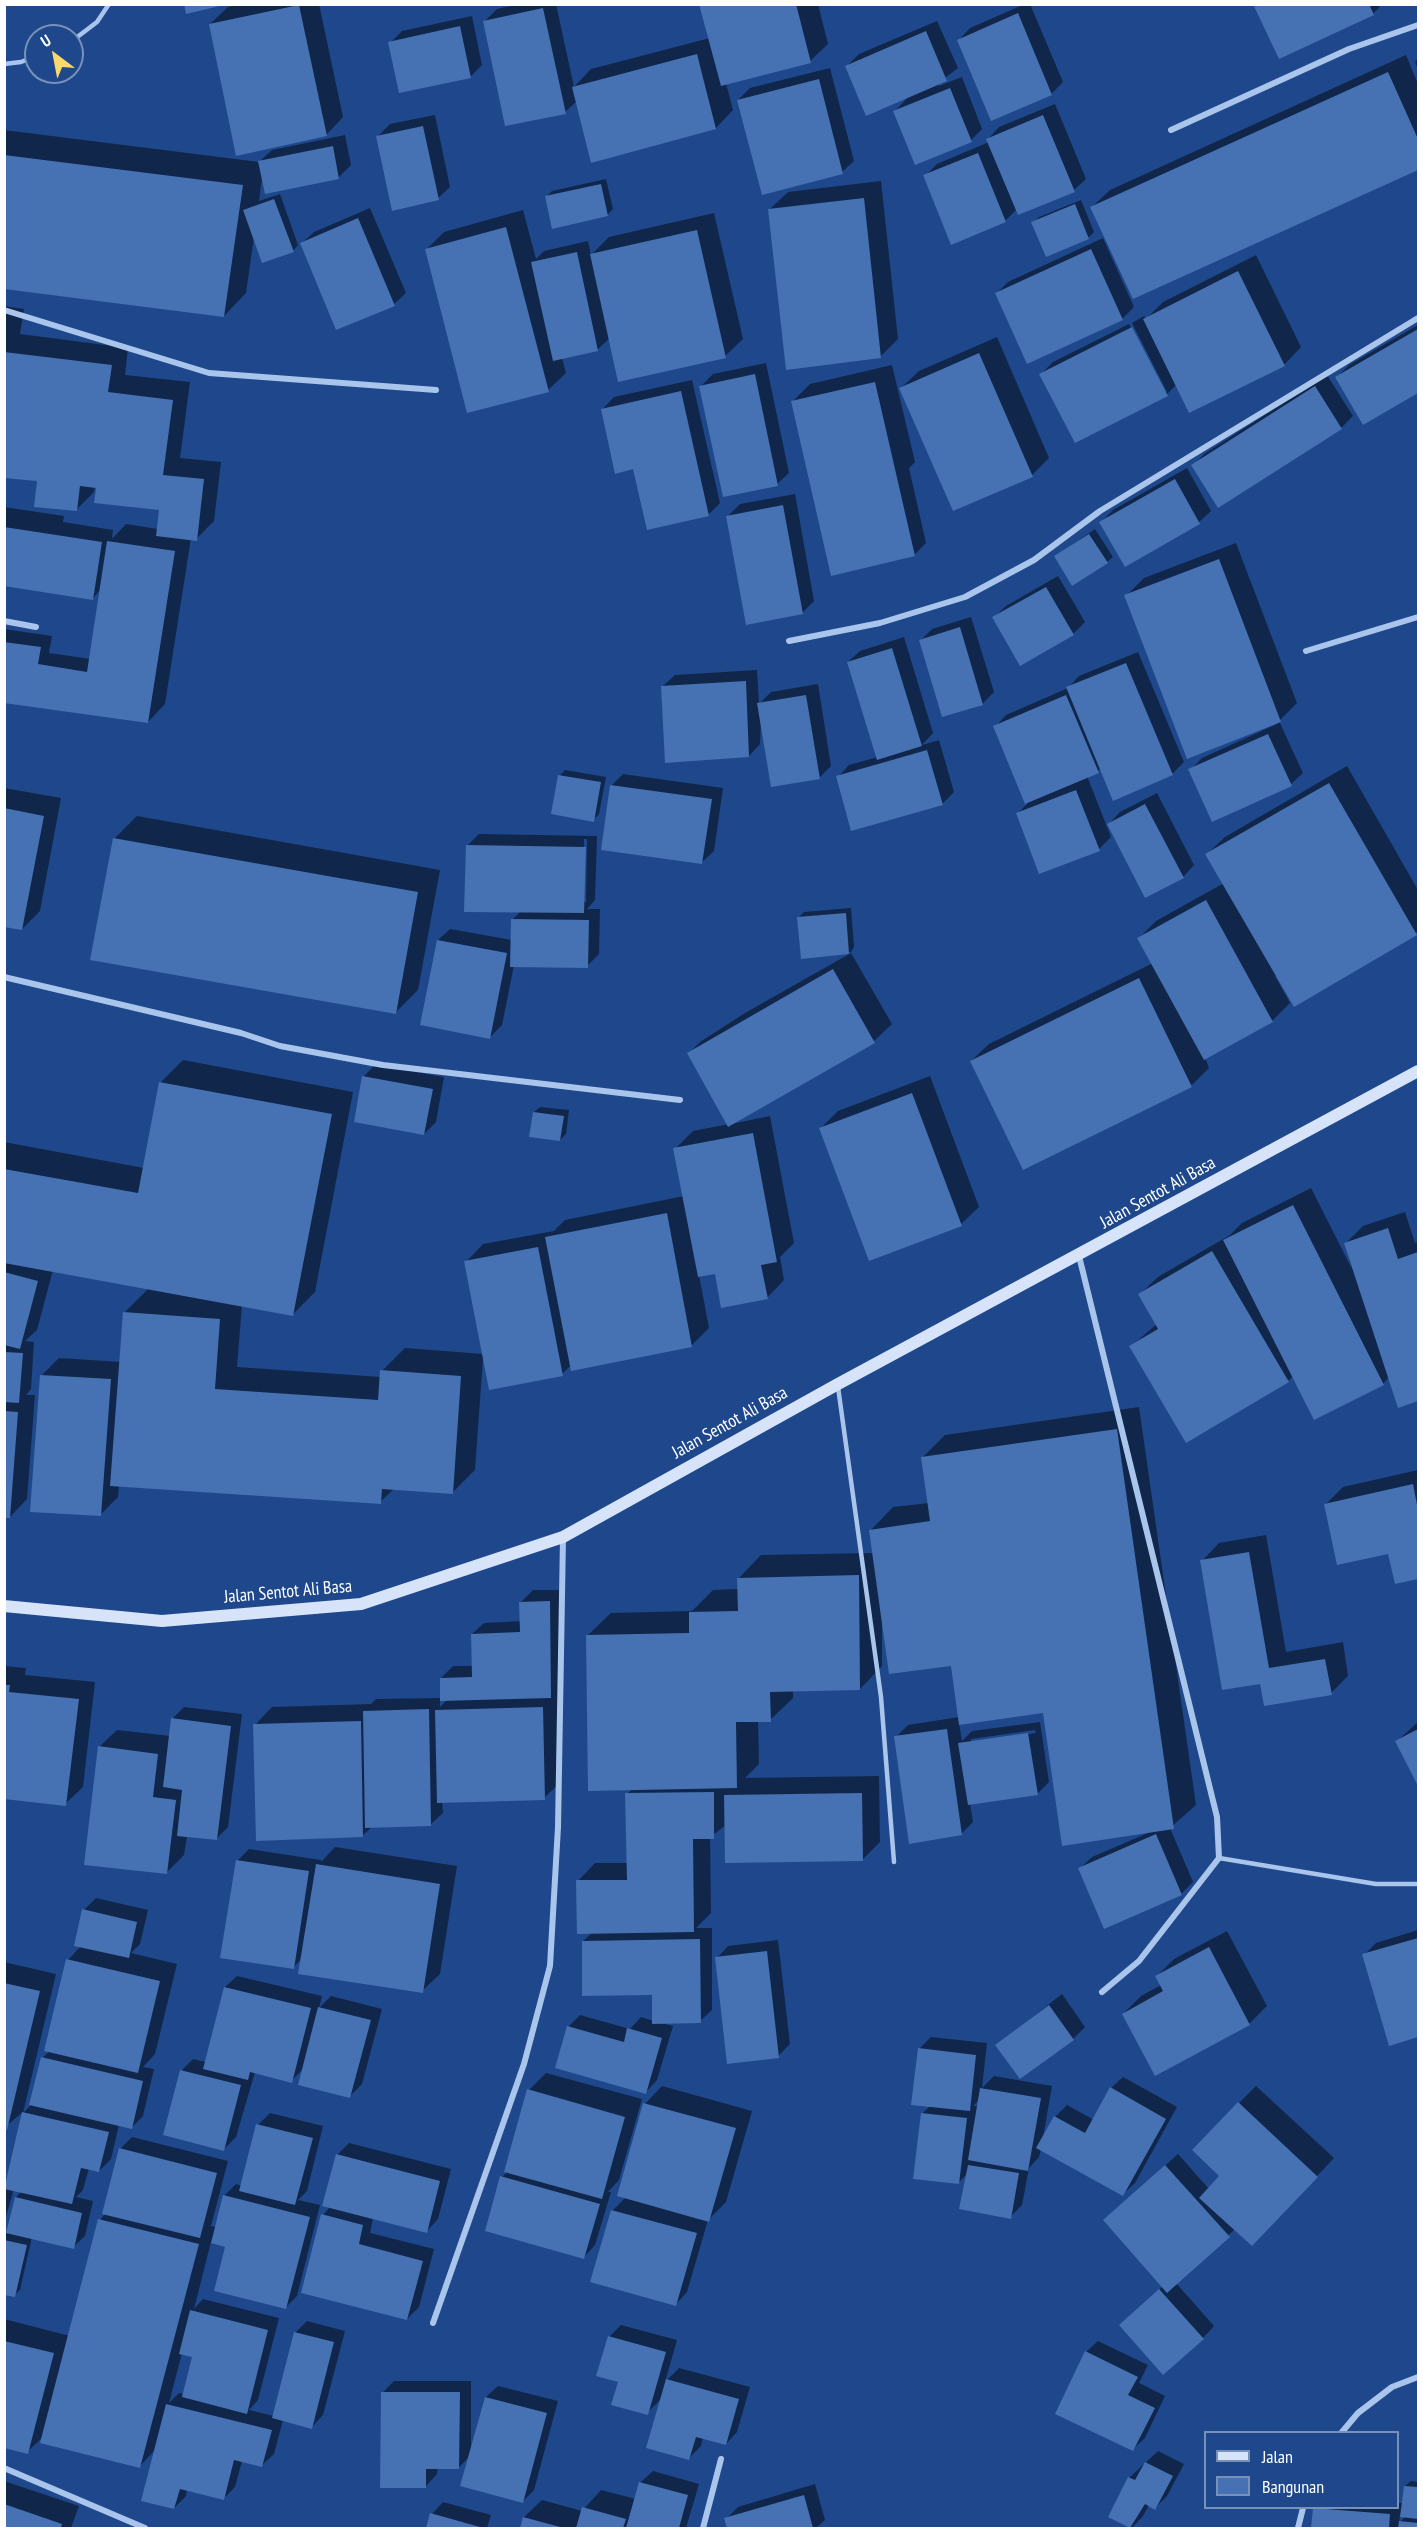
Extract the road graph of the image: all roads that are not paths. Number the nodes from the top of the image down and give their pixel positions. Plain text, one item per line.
1 (110, 4) edge
2 (1419, 25) edge
3 (84, 31) edge
4 (24, 61) edge
5 (4, 64) edge
6 (1171, 130) dead end
7 (4, 310) edge
8 (1419, 318) edge
9 (436, 390) dead end
10 (1419, 617) edge
11 (4, 621) edge
12 (36, 627) dead end
13 (789, 640) dead end
14 (1306, 651) dead end
15 (4, 977) edge
16 (1419, 1071) edge
17 (680, 1100) dead end
18 (1079, 1256) junction
19 (838, 1384) junction
20 (563, 1537) junction
21 (4, 1606) edge
22 (1220, 1858) junction
23 (894, 1862) dead end
24 (1419, 1884) edge
25 (1102, 1992) dead end
26 (433, 2323) dead end
27 (1419, 2377) edge
28 (1344, 2431) edge
29 (721, 2459) dead end
30 (4, 2468) edge
31 (1303, 2509) edge
32 (145, 2529) edge
33 (703, 2529) edge
34 (1298, 2529) edge

1 - 3 lane
2 - 6 street
4 - 5 lane
7 - 9 street
8 - 13 street
10 - 14 street
11 - 12 street
15 - 17 street
16 - 18 main road, Jalan Sentot Ali Basa
18 - 19 main road, Jalan Sentot Ali Basa
18 - 22 street
19 - 20 main road, Jalan Sentot Ali Basa
19 - 23 lane
20 - 21 main road, Jalan Sentot Ali Basa
20 - 26 street
22 - 24 lane
22 - 25 street
27 - 28 street
29 - 33 street
30 - 32 street
31 - 34 street

